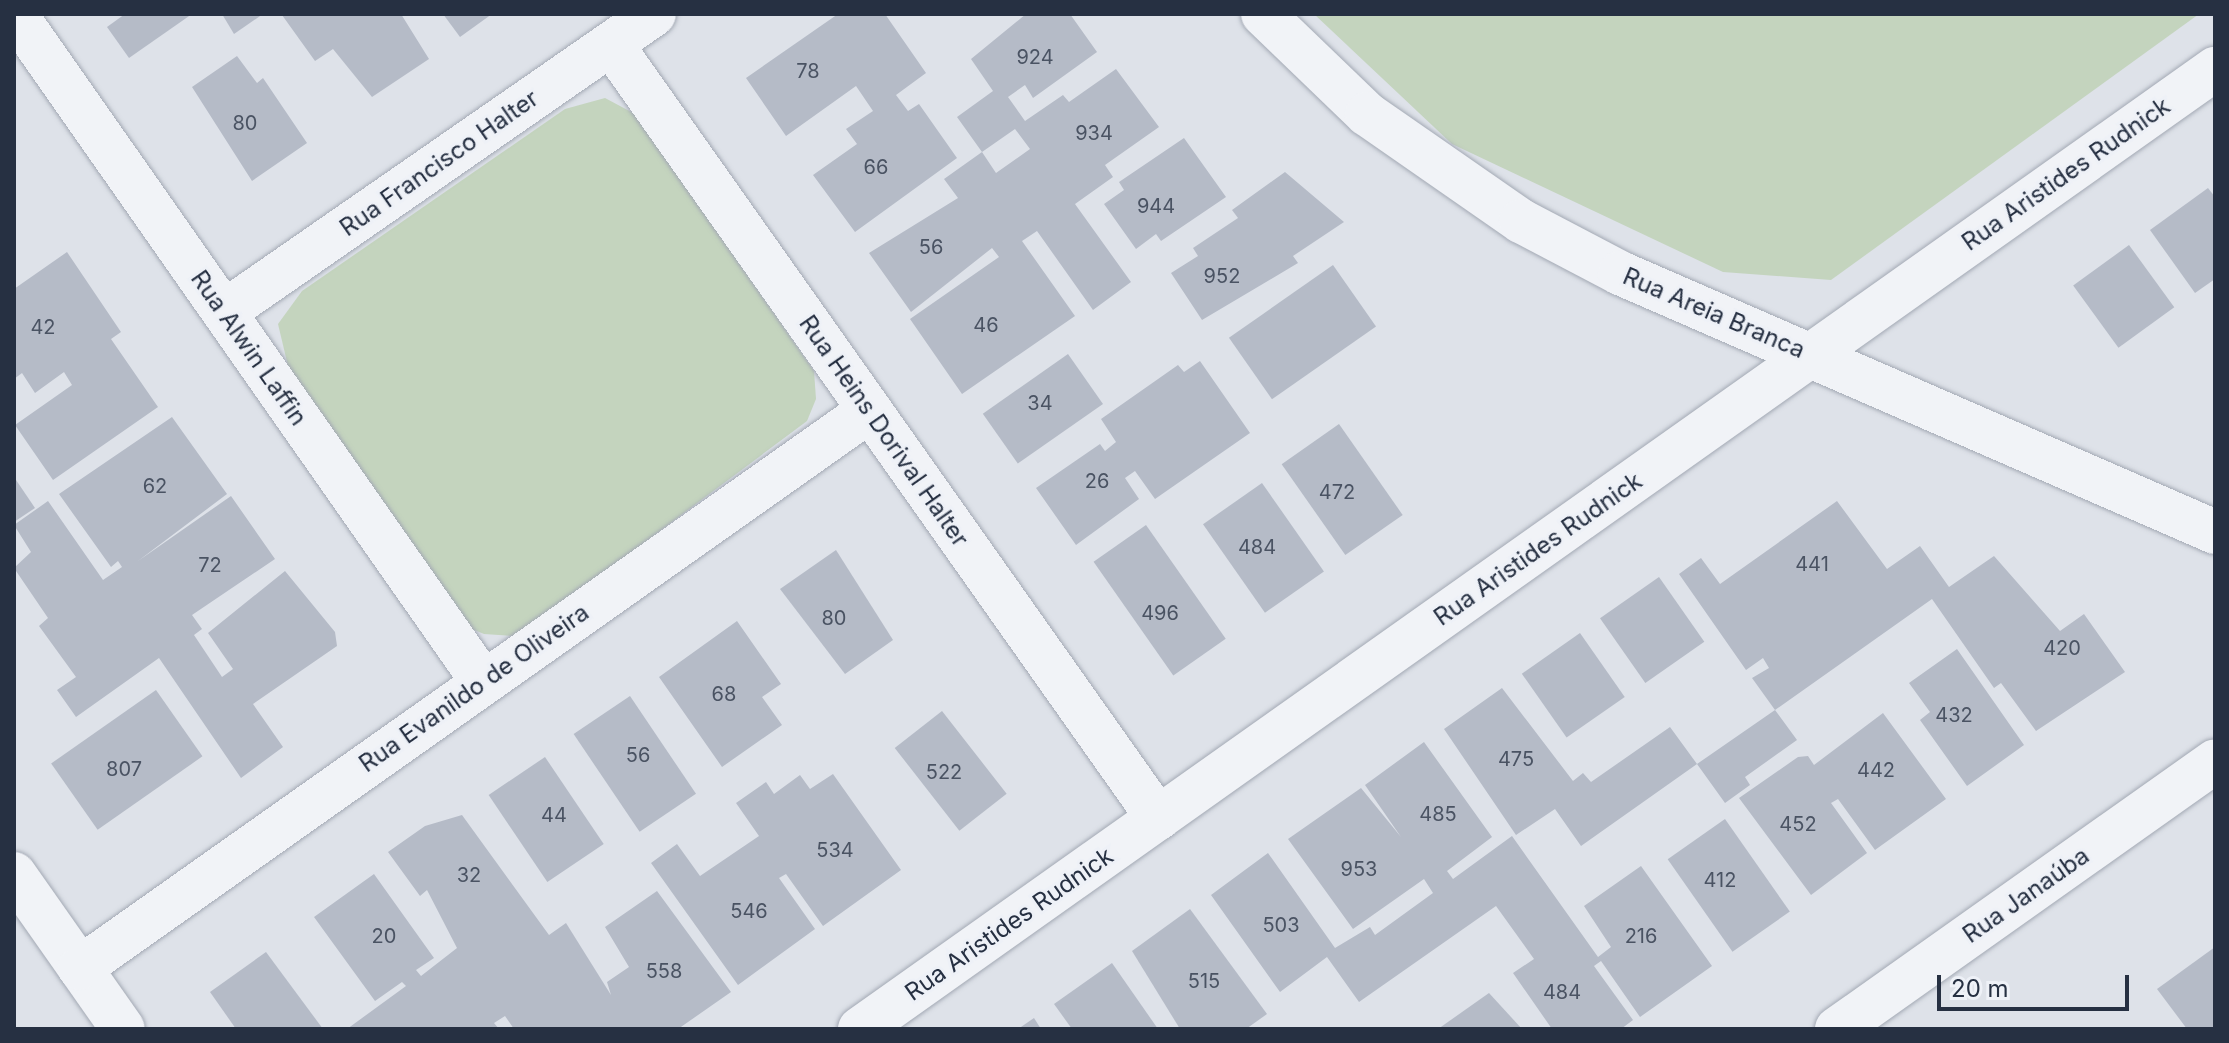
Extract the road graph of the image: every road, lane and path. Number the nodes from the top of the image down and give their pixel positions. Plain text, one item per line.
1 (15, 14) edge
2 (654, 14) edge
3 (1263, 14) edge
4 (611, 44) junction
5 (2215, 69) edge
6 (224, 312) junction
7 (1811, 355) junction
8 (870, 410) junction
9 (2215, 532) edge
10 (483, 682) junction
11 (2215, 761) edge
12 (1158, 818) junction
13 (14, 874) edge
14 (80, 968) junction
15 (123, 1029) edge
16 (860, 1029) edge
17 (1837, 1029) edge

1 - 6 street, Rua Alwin Laffin
2 - 4 street, Rua Francisco Halter
3 - 7 street, Rua Areia Branca
4 - 6 street, Rua Francisco Halter
4 - 8 street, Rua Heins Dorival Halter
5 - 7 street, Rua Aristides Rudnick
6 - 10 street, Rua Alwin Laffin
7 - 9 street, Rua Areia Branca
7 - 12 street, Rua Aristides Rudnick
8 - 10 street, Rua Evanildo de Oliveira
8 - 12 street, Rua Heins Dorival Halter
10 - 14 street, Rua Evanildo de Oliveira
11 - 17 street, Rua Janaúba
12 - 16 street, Rua Aristides Rudnick
13 - 14 street
14 - 15 street

